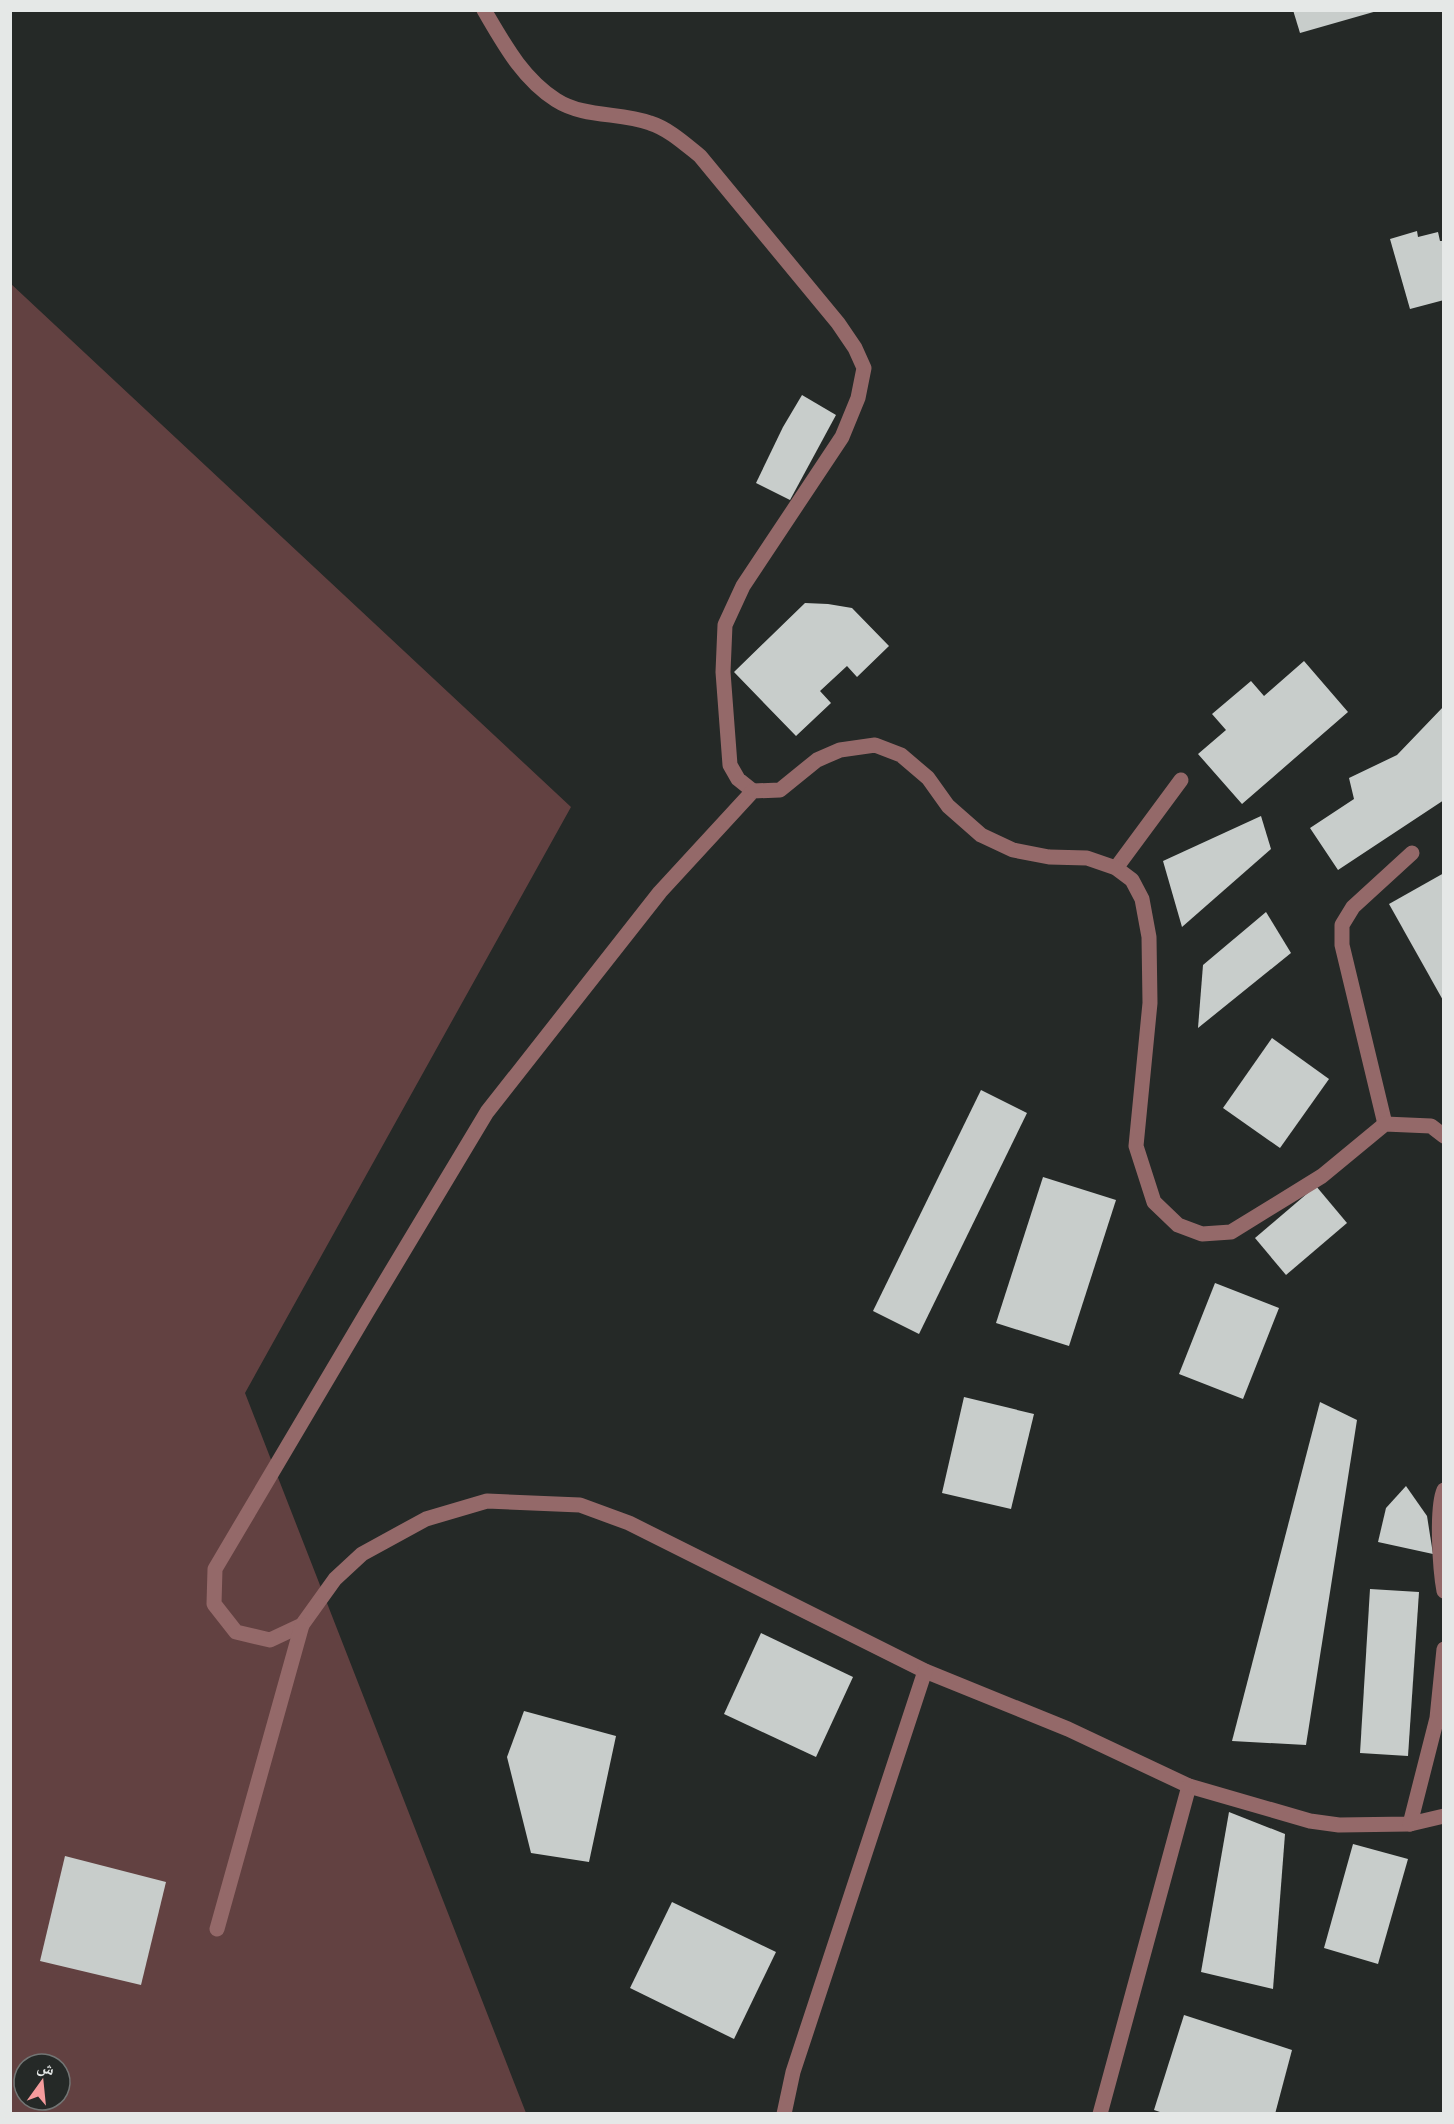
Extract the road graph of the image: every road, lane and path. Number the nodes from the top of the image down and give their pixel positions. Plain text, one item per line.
1 (484, 10) edge
2 (1181, 780) dead end
3 (753, 791) junction
4 (1412, 853) dead end
5 (1116, 868) junction
6 (1385, 1124) junction
7 (1443, 1136) edge
8 (1443, 1490) edge
9 (1443, 1591) edge
10 (302, 1625) junction
11 (1443, 1649) edge
12 (925, 1671) junction
13 (1189, 1786) junction
14 (1443, 1816) edge
15 (1410, 1824) junction
16 (217, 1929) dead end
17 (784, 2114) edge
18 (1100, 2114) edge

1 - 3 street
2 - 5 street
3 - 5 street
3 - 10 street
4 - 6 street
5 - 6 street
6 - 7 street
8 - 9 street
10 - 12 street
10 - 16 street
11 - 15 street
12 - 13 street
12 - 17 street
13 - 15 street
13 - 18 street
14 - 15 street

